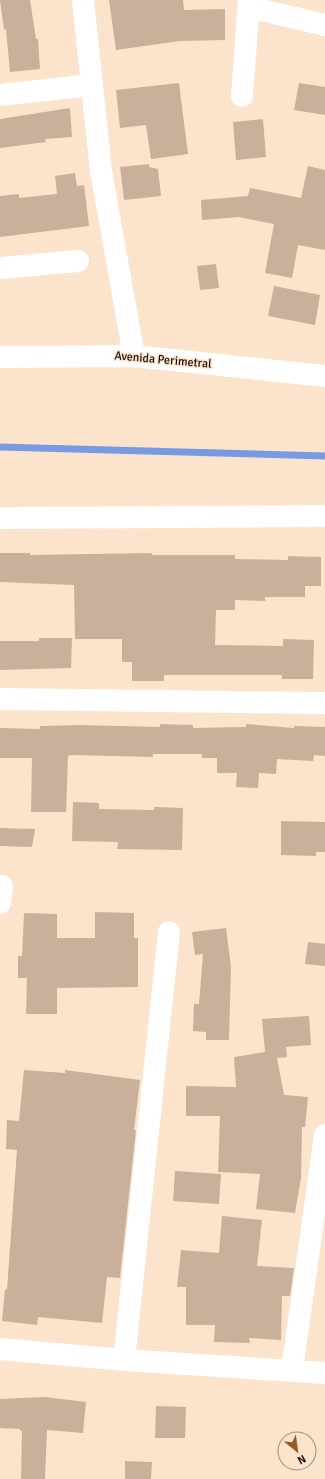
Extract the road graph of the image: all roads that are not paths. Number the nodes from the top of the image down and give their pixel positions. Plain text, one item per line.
1 (83, 0) edge
2 (249, 3) edge
3 (325, 25) edge
4 (92, 85) junction
5 (0, 94) edge
6 (242, 96) dead end
7 (78, 261) dead end
8 (0, 268) edge
9 (134, 356) junction
10 (0, 357) edge
11 (325, 376) edge
12 (325, 516) edge
13 (0, 518) edge
14 (0, 699) edge
15 (325, 703) edge
16 (0, 886) edge
17 (0, 903) edge
18 (169, 932) dead end
19 (325, 1135) edge
20 (0, 1349) edge
21 (124, 1360) junction
22 (292, 1370) junction
23 (325, 1373) edge

1 - 4 street
2 - 3 street
2 - 6 street
4 - 5 street
4 - 9 street
7 - 8 street
9 - 10 street, Avenida Perimetral
9 - 11 street, Avenida Perimetral
12 - 13 street
14 - 15 street
16 - 17 street
18 - 21 street
19 - 22 street
20 - 21 street
21 - 22 street
22 - 23 street

